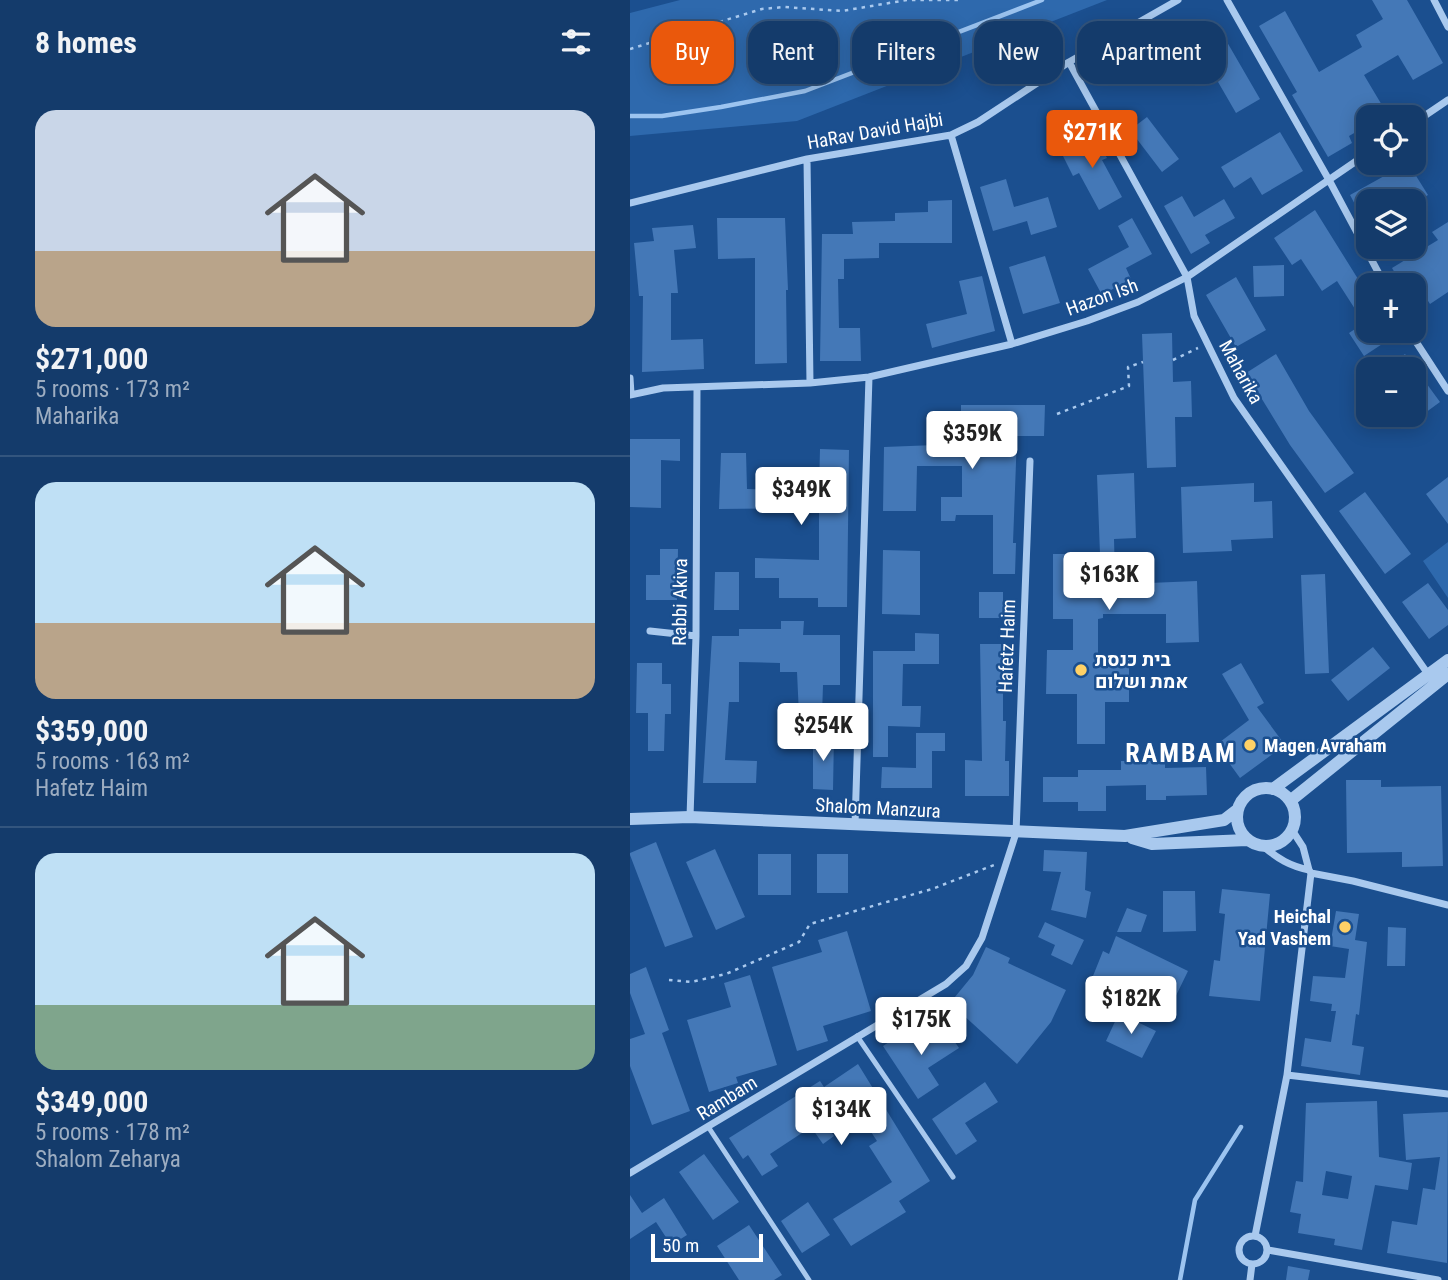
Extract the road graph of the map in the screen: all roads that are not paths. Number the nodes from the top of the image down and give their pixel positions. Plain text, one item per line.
1 (1178, 0) edge
2 (1227, 0) edge
3 (1434, 0) edge
4 (1448, 27) edge
5 (1069, 62) junction
6 (1448, 100) edge
7 (1426, 115) edge
8 (951, 135) junction
9 (807, 159) junction
10 (1356, 161) edge
11 (1329, 180) junction
12 (630, 203) edge
13 (1379, 273) edge
14 (1186, 277) junction
15 (1417, 343) edge
16 (1012, 344) junction
17 (869, 377) junction
18 (630, 378) edge
19 (810, 383) junction
20 (697, 388) junction
21 (1448, 391) edge
22 (631, 394) edge
23 (1030, 461) dead end
24 (650, 631) dead end
25 (696, 636) junction
26 (1448, 660) edge
27 (1429, 674) junction
28 (1448, 674) edge
29 (1273, 789) junction
30 (1290, 801) junction
31 (1237, 810) junction
32 (690, 817) junction
33 (630, 819) edge
34 (855, 826) junction
35 (1292, 830) junction
36 (1016, 833) junction
37 (1125, 836) junction
38 (1247, 840) junction
39 (1263, 846) junction
40 (1310, 872) junction
41 (1448, 905) edge
42 (857, 1036) junction
43 (1287, 1075) junction
44 (1448, 1094) edge
45 (709, 1128) junction
46 (630, 1173) edge
47 (953, 1177) dead end
48 (1255, 1236) junction
49 (1268, 1250) junction
50 (1252, 1264) junction
51 (809, 1280) edge
52 (1250, 1280) edge
53 (1438, 1280) edge

1 - 5 street, HaRav David Hajbi
2 - 11 street
3 - 4 street
5 - 8 street, HaRav David Hajbi
5 - 14 street, Maharika
6 - 7 street
8 - 9 street, HaRav David Hajbi
8 - 16 street
9 - 12 street, HaRav David Hajbi
9 - 19 street
10 - 11 street, Hazon Ish
11 - 13 street
11 - 14 street, Hazon Ish
14 - 16 street, Hazon Ish
14 - 27 street, Maharika
15 - 21 street
16 - 17 street, Hazon Ish
17 - 19 street, Hazon Ish
17 - 34 street
18 - 22 street
19 - 20 street, Hazon Ish
20 - 22 street, Hazon Ish
20 - 25 street, Rabbi Akiva
23 - 36 street, Hafetz Haim
24 - 25 street
25 - 32 street, Rabbi Akiva
26 - 27 street
27 - 29 street
28 - 30 street
29 - 30 street
29 - 31 street
30 - 35 street
31 - 37 street, Shalom Manzura
31 - 38 street
32 - 33 street, Shalom Manzura
32 - 34 street, Shalom Manzura
34 - 36 street, Shalom Manzura
35 - 39 street
35 - 40 street
36 - 37 street, Shalom Manzura
36 - 42 street, Rambam
37 - 38 street, Shalom Manzura
38 - 39 street
39 - 40 street
40 - 41 street
40 - 43 street
42 - 45 street, Rambam
42 - 47 lane
43 - 44 street
43 - 48 street
45 - 46 street, Rambam
45 - 51 lane
48 - 49 street
48 - 50 street
49 - 50 street
49 - 53 street
50 - 52 street

